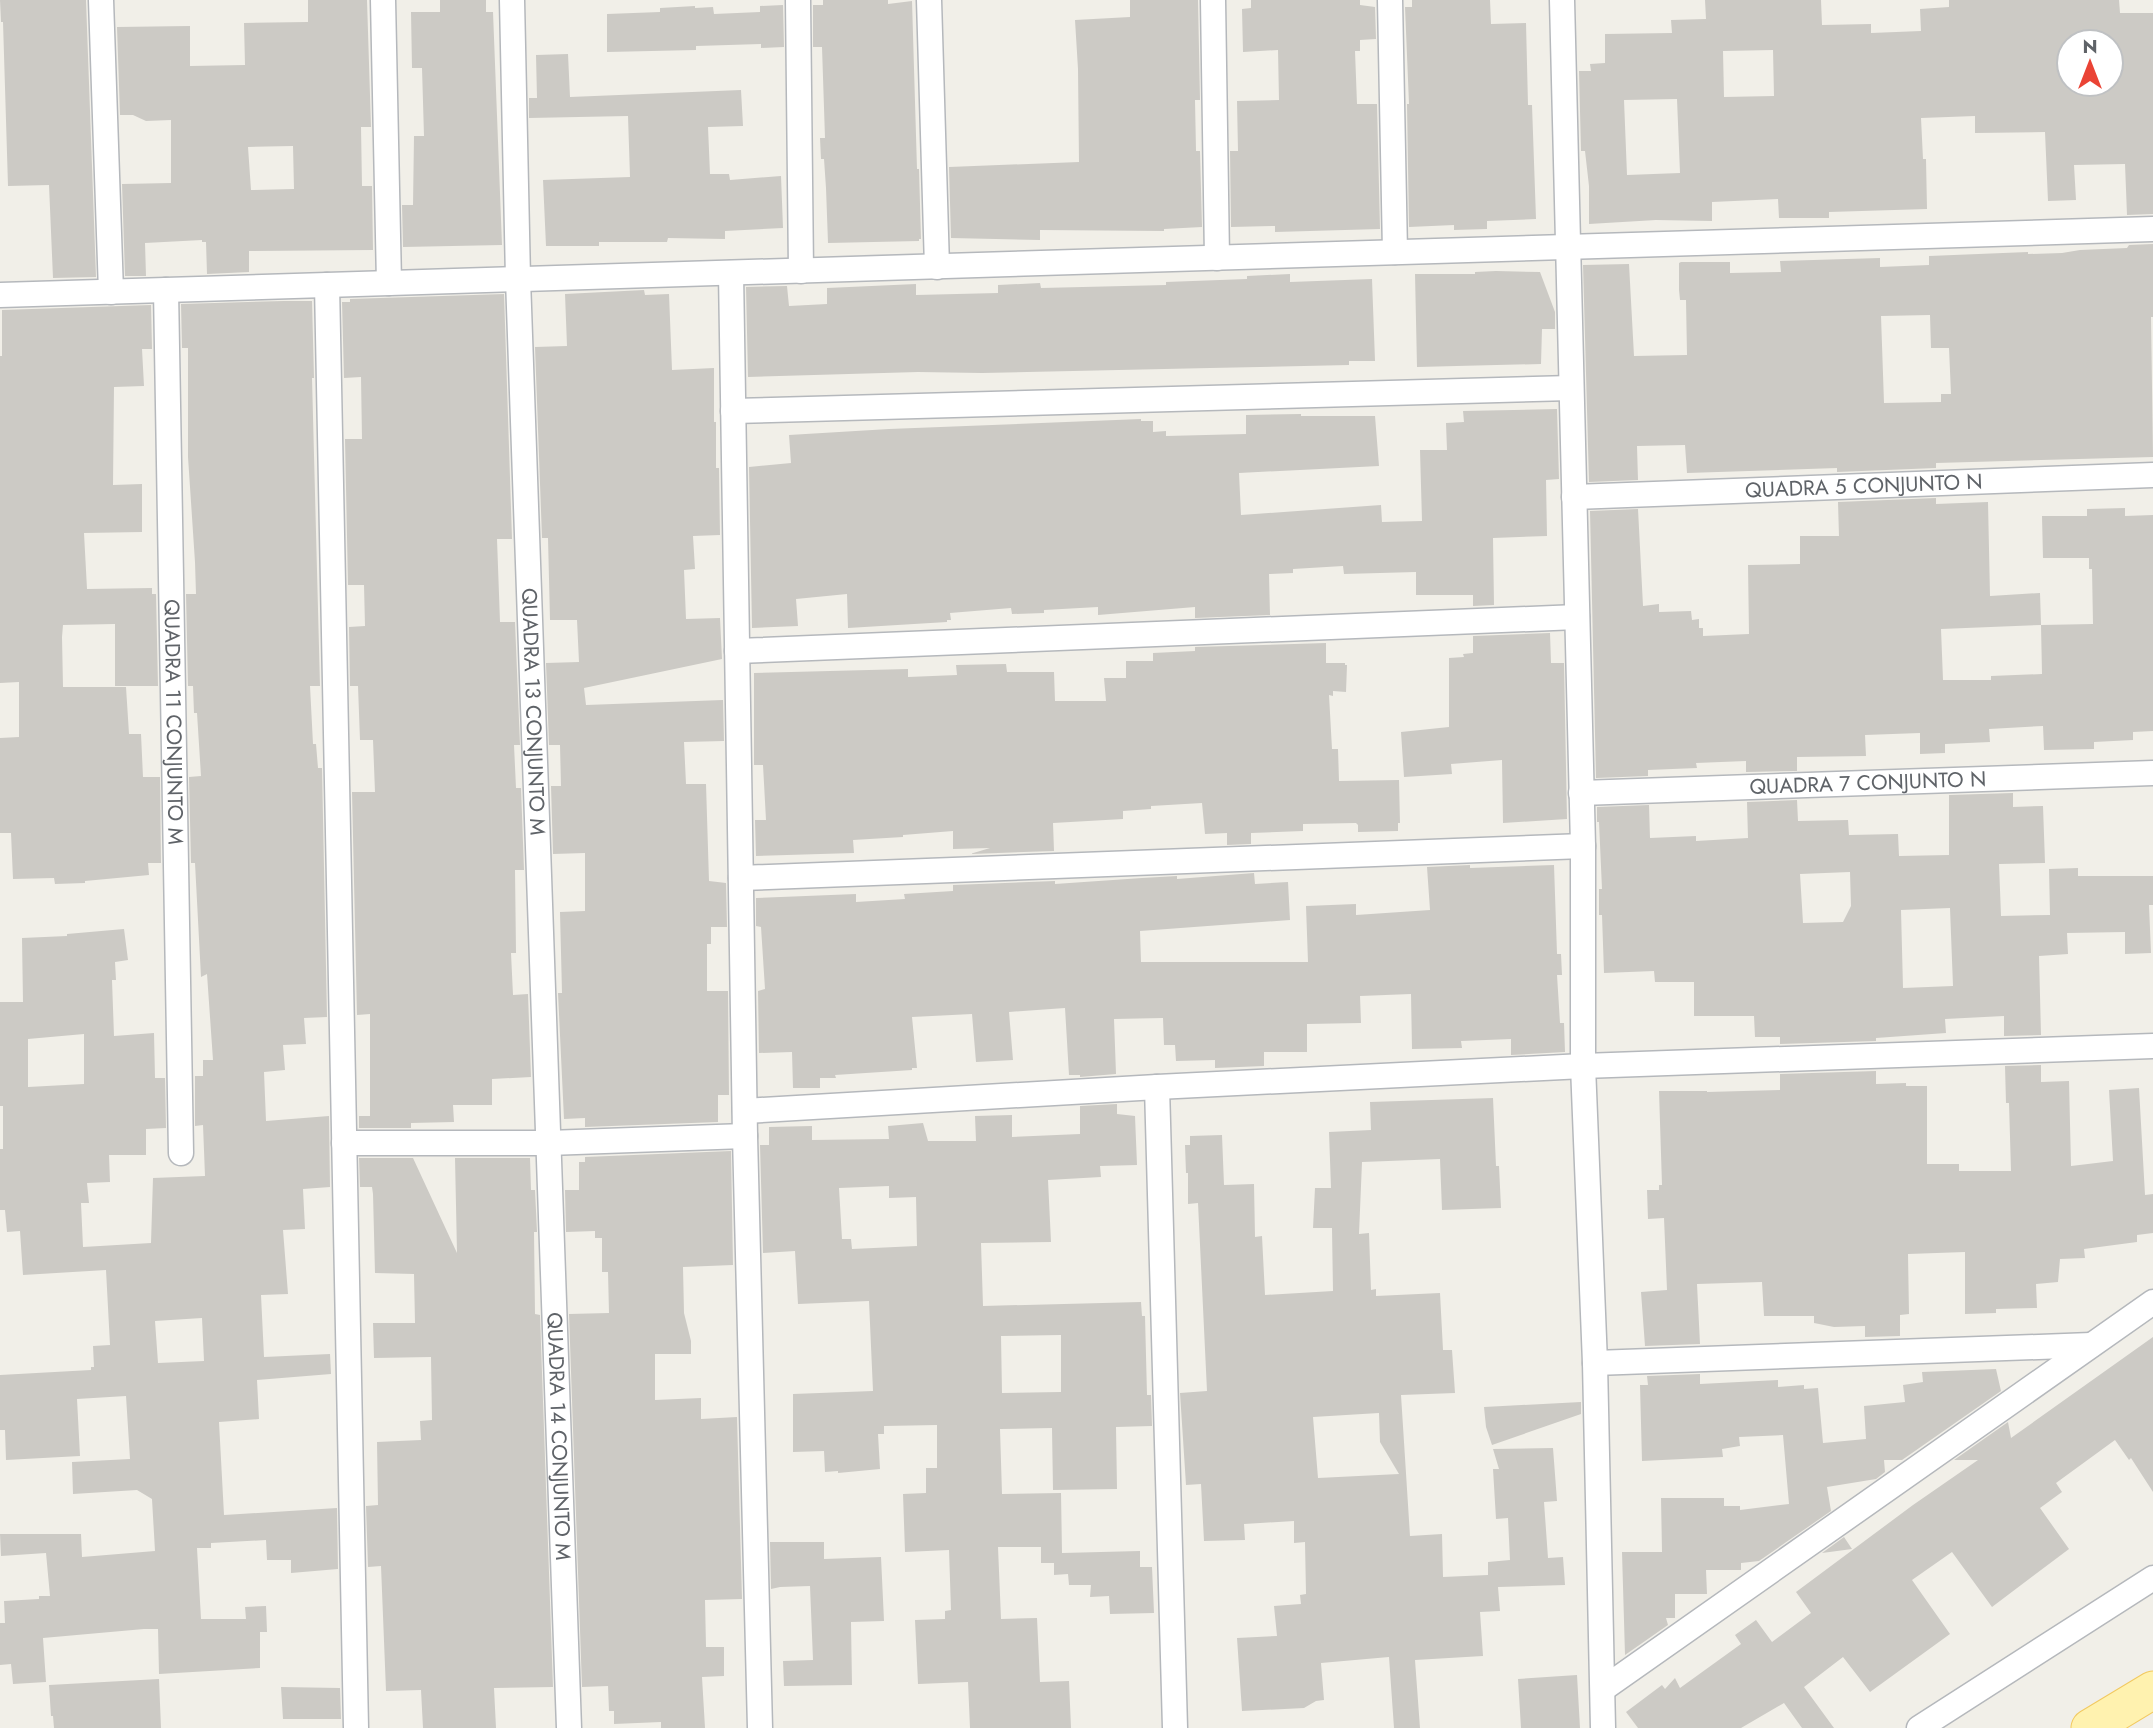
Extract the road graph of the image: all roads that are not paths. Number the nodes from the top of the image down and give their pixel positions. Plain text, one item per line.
1 (101, 0) edge
2 (383, 0) edge
3 (512, 0) edge
4 (798, 0) edge
5 (929, 0) edge
6 (1213, 0) edge
7 (1390, 0) edge
8 (1562, 0) edge
9 (2153, 229) edge
10 (1568, 247) junction
11 (1395, 252) junction
12 (1217, 258) junction
13 (937, 267) junction
14 (801, 271) junction
15 (731, 273) junction
16 (518, 279) junction
17 (389, 283) junction
18 (327, 285) junction
19 (166, 290) junction
20 (111, 292) junction
21 (0, 295) edge
22 (1572, 388) junction
23 (733, 411) junction
24 (2153, 475) edge
25 (1574, 497) junction
26 (1577, 617) junction
27 (737, 651) junction
28 (2153, 772) edge
29 (1581, 793) junction
30 (1583, 846) junction
31 (741, 878) junction
32 (2153, 1046) edge
33 (1583, 1066) junction
34 (1157, 1087) junction
35 (745, 1124) junction
36 (344, 1143) junction
37 (548, 1143) junction
38 (181, 1153) dead end
39 (2153, 1301) edge
40 (2091, 1345) junction
41 (1595, 1363) junction
42 (2153, 1578) edge
43 (1604, 1689) junction
44 (2153, 1690) edge
45 (2153, 1713) edge
46 (2104, 1720) edge
47 (355, 1728) edge
48 (569, 1728) edge
49 (760, 1728) edge
50 (1175, 1728) edge
51 (1603, 1728) edge
52 (1919, 1728) edge

1 - 20 street
2 - 17 street
3 - 16 street, QUADRA 13 CONJUNTO M
4 - 14 street
5 - 13 street
6 - 12 street
7 - 11 street
8 - 10 street
9 - 10 street
10 - 11 street
10 - 22 street
11 - 12 street
12 - 13 street
13 - 14 street
14 - 15 street
15 - 16 street
15 - 23 street
16 - 17 street
16 - 37 street, QUADRA 13 CONJUNTO M
17 - 18 street
18 - 19 street
18 - 36 street
19 - 20 street
19 - 38 street, QUADRA 11 CONJUNTO M
20 - 21 street
22 - 23 street
22 - 25 street
23 - 27 street
24 - 25 street, QUADRA 5 CONJUNTO N
25 - 26 street
26 - 27 street
26 - 29 street
27 - 31 street
28 - 29 street, QUADRA 7 CONJUNTO N
29 - 30 street
30 - 31 street
30 - 33 street
31 - 35 street
32 - 33 street
33 - 34 street
33 - 41 street
34 - 35 street
34 - 50 street
35 - 37 street
35 - 49 street
36 - 37 street
36 - 47 street
37 - 48 street, QUADRA 14 CONJUNTO M
39 - 40 street
40 - 41 street
40 - 43 street
41 - 43 street
42 - 52 street
43 - 51 street
44 - 46 main road
45 - 46 main road

